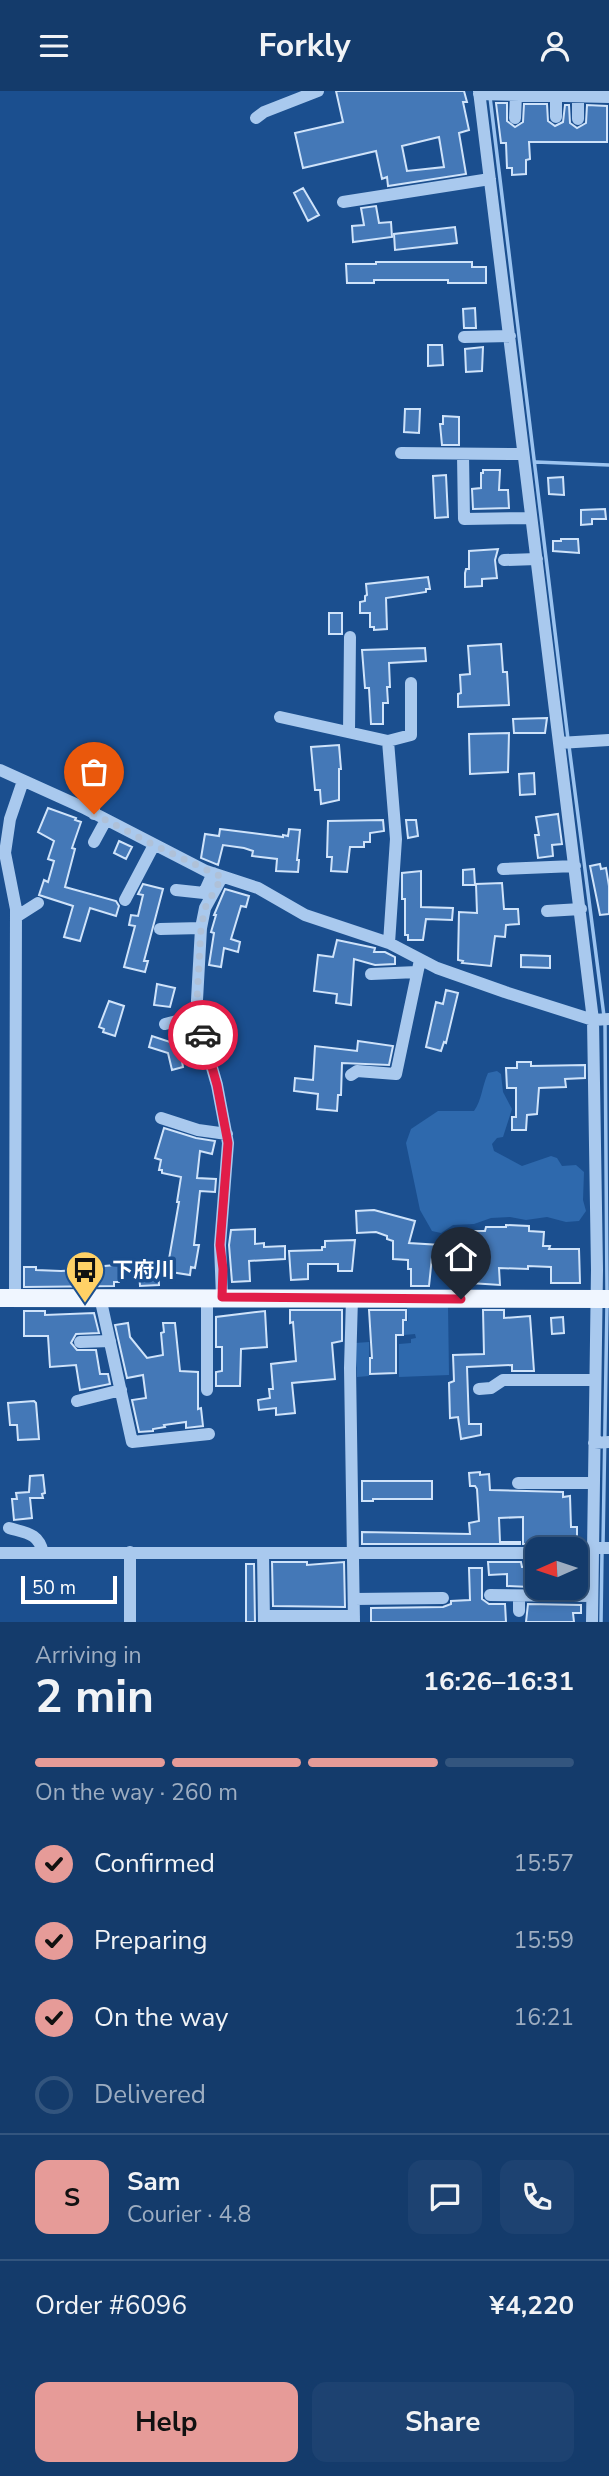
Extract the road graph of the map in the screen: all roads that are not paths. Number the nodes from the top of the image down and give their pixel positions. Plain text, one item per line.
1 (318, 91) edge
2 (479, 92) edge
3 (581, 94) edge
4 (516, 95) junction
5 (556, 95) junction
6 (608, 95) edge
7 (556, 117) dead end
8 (256, 118) dead end
9 (515, 118) dead end
10 (578, 119) dead end
11 (490, 179) junction
12 (344, 201) dead end
13 (510, 336) junction
14 (464, 337) dead end
15 (401, 453) dead end
16 (523, 454) junction
17 (463, 455) junction
18 (531, 518) junction
19 (537, 559) junction
20 (504, 561) dead end
21 (350, 637) dead end
22 (411, 683) dead end
23 (280, 717) dead end
24 (349, 732) junction
25 (609, 740) edge
26 (388, 741) junction
27 (559, 743) junction
28 (95, 754) dead end
29 (0, 769) edge
30 (23, 781) junction
31 (94, 814) junction
32 (106, 820) junction
33 (4, 830) edge
34 (94, 842) dead end
35 (154, 845) junction
36 (575, 866) junction
37 (503, 869) dead end
38 (218, 875) junction
39 (176, 890) dead end
40 (125, 900) dead end
41 (38, 903) dead end
42 (581, 909) junction
43 (547, 911) dead end
44 (16, 917) junction
45 (201, 928) junction
46 (160, 929) dead end
47 (389, 943) junction
48 (418, 966) junction
49 (371, 974) dead end
50 (197, 1016) junction
51 (609, 1019) edge
52 (593, 1020) junction
53 (165, 1024) dead end
54 (351, 1075) dead end
55 (161, 1118) dead end
56 (227, 1134) junction
57 (8, 1297) edge
58 (100, 1297) junction
59 (214, 1297) junction
60 (352, 1297) junction
61 (603, 1300) edge
62 (110, 1341) junction
63 (80, 1342) dead end
64 (595, 1380) junction
65 (121, 1389) junction
66 (479, 1389) dead end
67 (207, 1390) dead end
68 (77, 1401) dead end
69 (209, 1434) dead end
70 (609, 1442) edge
71 (594, 1443) junction
72 (518, 1483) dead end
73 (594, 1483) junction
74 (9, 1528) dead end
75 (609, 1548) edge
76 (593, 1551) junction
77 (130, 1552) junction
78 (351, 1552) junction
79 (588, 1552) edge
80 (0, 1553) edge
81 (43, 1553) junction
82 (263, 1553) junction
83 (525, 1553) edge
84 (490, 1595) dead end
85 (519, 1595) junction
86 (592, 1595) junction
87 (443, 1598) dead end
88 (354, 1599) junction
89 (519, 1611) dead end
90 (264, 1619) edge
91 (354, 1619) edge
92 (130, 1622) edge
93 (592, 1622) edge

1 - 8 street
2 - 4 street
2 - 11 street
3 - 5 street
3 - 6 street
3 - 10 street
4 - 5 street
4 - 9 street
5 - 7 street
11 - 12 street
11 - 13 street
13 - 14 street
13 - 16 street
15 - 17 street
16 - 17 street
16 - 18 street
17 - 18 street
18 - 19 street
19 - 20 street
19 - 27 street
21 - 24 street
22 - 26 street
23 - 24 street
24 - 26 street
25 - 27 street
26 - 47 street
27 - 36 street
28 - 31 street
29 - 30 street
30 - 31 street
30 - 33 street
31 - 32 street
32 - 34 street
32 - 35 street
33 - 44 street
35 - 38 street
35 - 40 street
36 - 37 street
36 - 42 street
38 - 39 street
38 - 45 street
38 - 47 street
41 - 44 street
42 - 43 street
42 - 52 street
44 - 57 street
45 - 46 street
45 - 50 street
47 - 48 street
48 - 49 street
48 - 52 street
48 - 54 street
50 - 53 street
50 - 56 street
51 - 52 street
52 - 61 street
55 - 56 street
56 - 59 street
57 - 58 main road
58 - 59 main road
58 - 62 street
59 - 60 main road
59 - 67 street
60 - 61 main road
60 - 78 street
61 - 64 street
62 - 63 street
62 - 65 street
64 - 66 street
64 - 71 street
65 - 68 street
65 - 69 street
70 - 71 street
71 - 73 street
72 - 73 street
73 - 76 street
74 - 81 street
75 - 76 street
76 - 79 street
76 - 86 street
77 - 81 street
77 - 82 street
77 - 92 street
78 - 82 street
78 - 83 street
78 - 88 street
80 - 81 street
82 - 90 street
84 - 85 street
85 - 86 street
85 - 89 street
86 - 93 street
87 - 88 street
88 - 91 street
90 - 91 street

